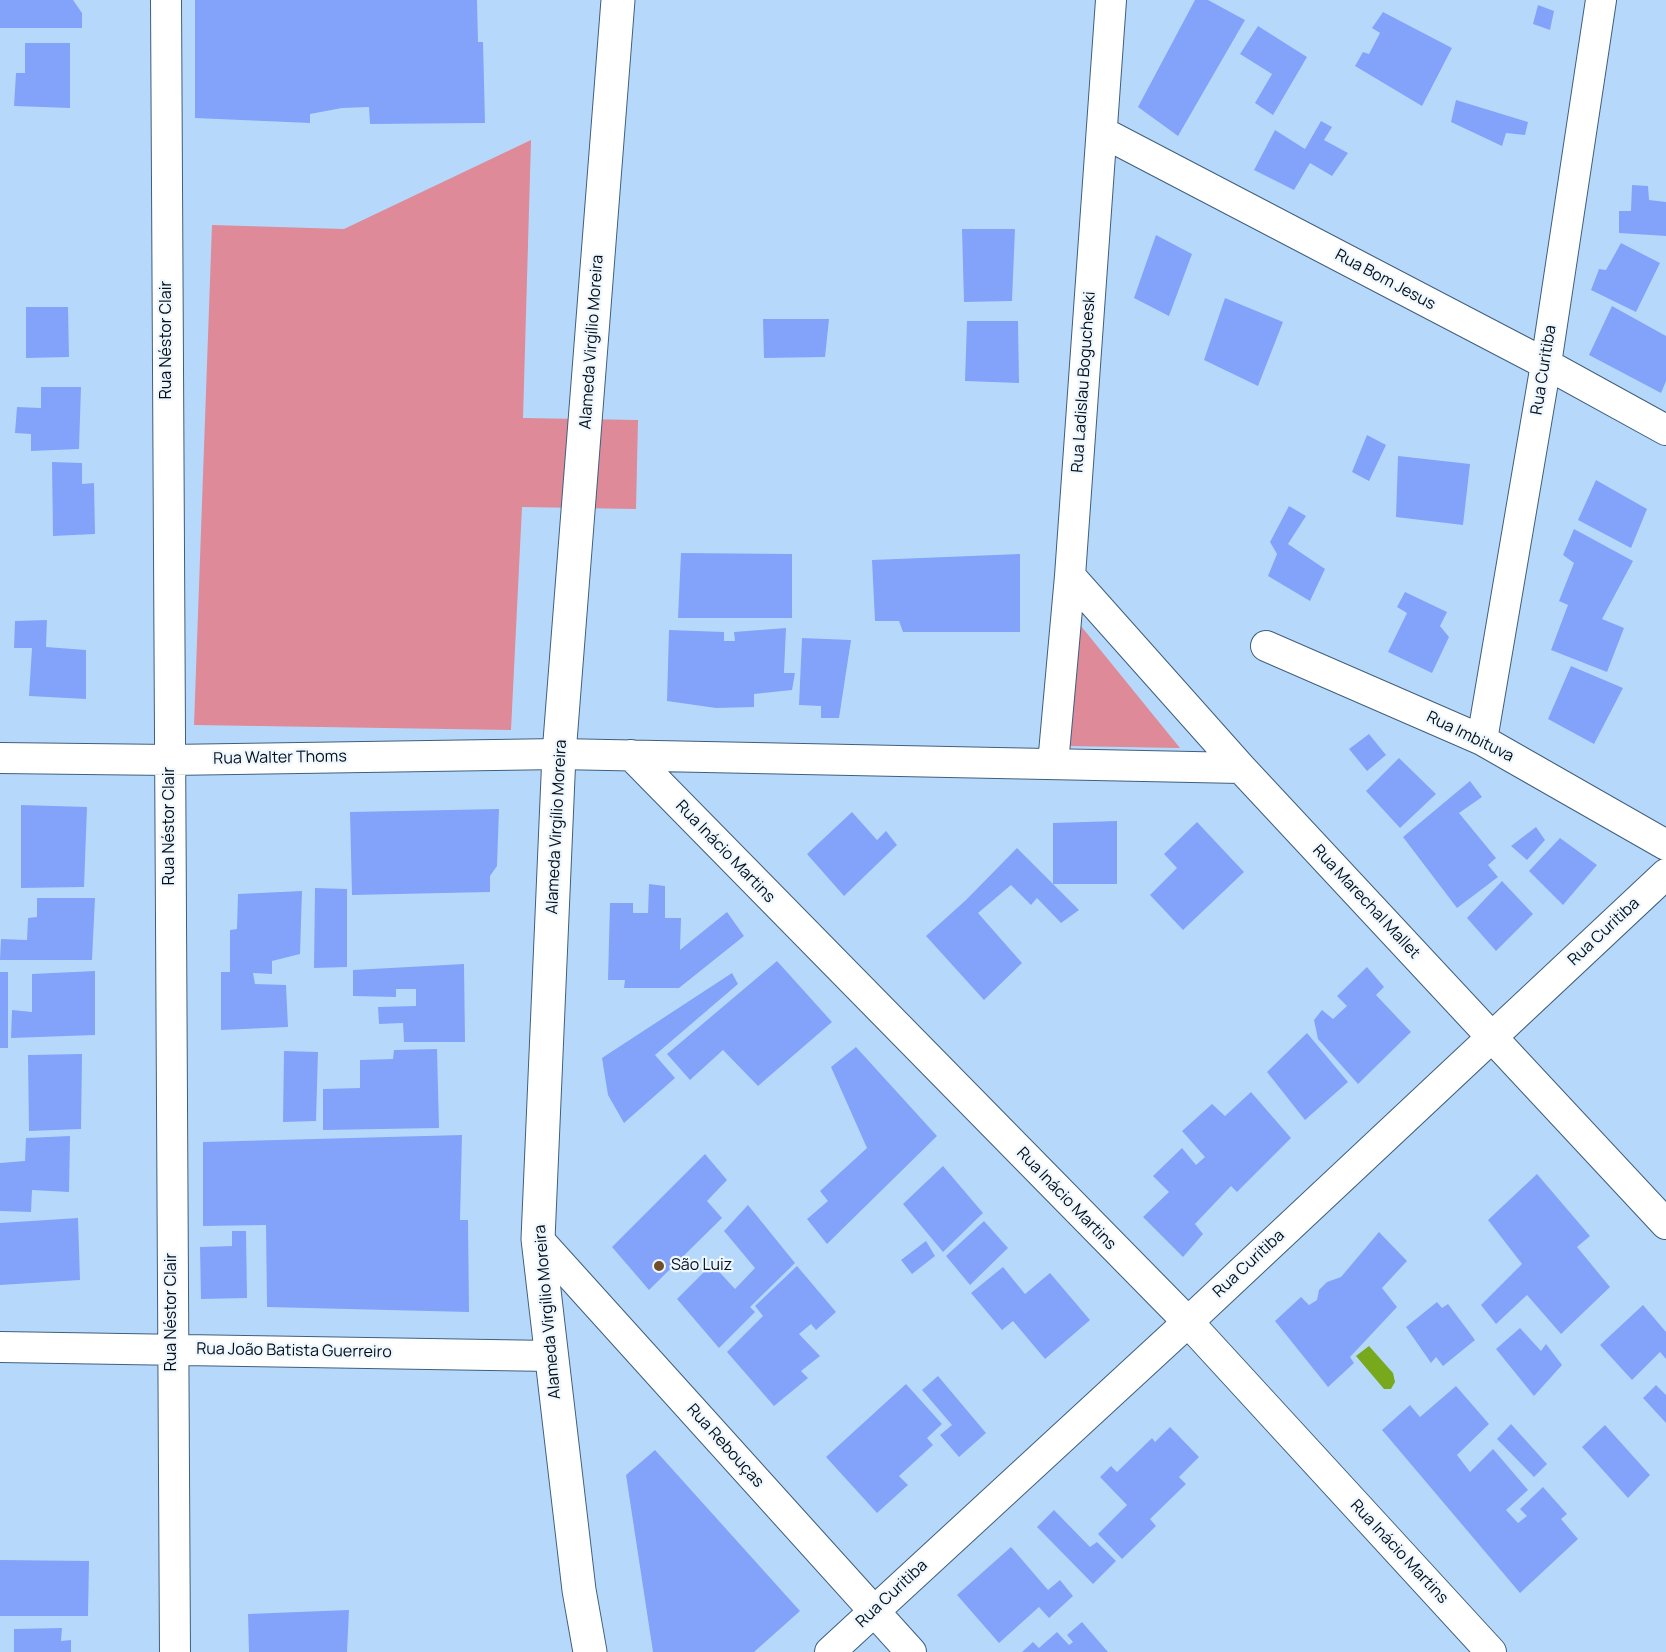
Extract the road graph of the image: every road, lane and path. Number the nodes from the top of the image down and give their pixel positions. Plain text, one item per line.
1 (165, 0) edge
2 (618, 0) edge
3 (1111, 0) edge
4 (1601, 0) edge
5 (1102, 132) junction
6 (1546, 364) junction
7 (1666, 430) edge
8 (1070, 576) junction
9 (1266, 646) dead end
10 (1482, 740) junction
11 (559, 754) junction
12 (631, 755) junction
13 (0, 758) edge
14 (170, 760) junction
15 (1053, 764) junction
16 (1241, 768) junction
17 (1666, 845) edge
18 (1666, 874) edge
19 (1492, 1036) junction
20 (1666, 1224) edge
21 (538, 1239) junction
22 (1188, 1322) junction
23 (0, 1347) edge
24 (172, 1349) junction
25 (551, 1356) junction
26 (873, 1611) junction
27 (175, 1652) edge
28 (590, 1652) edge
29 (830, 1652) edge
30 (911, 1652) edge
31 (1491, 1652) edge

1 - 14 street, Rua Néstor Clair
2 - 11 main road, Alameda Virgílio Moreira
3 - 5 street, Rua Ladislau Bogucheski
4 - 6 street, Rua Curitiba
5 - 6 street, Rua Bom Jesus
5 - 8 street, Rua Ladislau Bogucheski
6 - 7 street, Rua Bom Jesus
6 - 10 street, Rua Curitiba
8 - 15 street, Rua Ladislau Bogucheski
8 - 16 street, Rua Marechal Mallet
9 - 10 street, Rua Imbituva
10 - 17 street, Rua Imbituva
11 - 12 street, Rua Walter Thoms
11 - 14 street, Rua Walter Thoms
11 - 21 main road, Alameda Virgílio Moreira
12 - 15 street, Rua Walter Thoms
12 - 22 street, Rua Inácio Martins
13 - 14 street, Rua Walter Thoms
14 - 24 street, Rua Néstor Clair
15 - 16 street, Rua Walter Thoms
16 - 19 street, Rua Marechal Mallet
18 - 19 street, Rua Curitiba
19 - 20 street, Rua Marechal Mallet
19 - 22 street, Rua Curitiba
21 - 25 main road, Alameda Virgílio Moreira
21 - 26 street, Rua Rebouças
22 - 26 street, Rua Curitiba
22 - 31 street, Rua Inácio Martins
23 - 24 street, Rua João Batista Guerreiro
24 - 25 street, Rua João Batista Guerreiro
24 - 27 street, Rua Néstor Clair
25 - 28 main road, Alameda Virgílio Moreira
26 - 29 street, Rua Curitiba
26 - 30 street, Rua Rebouças

